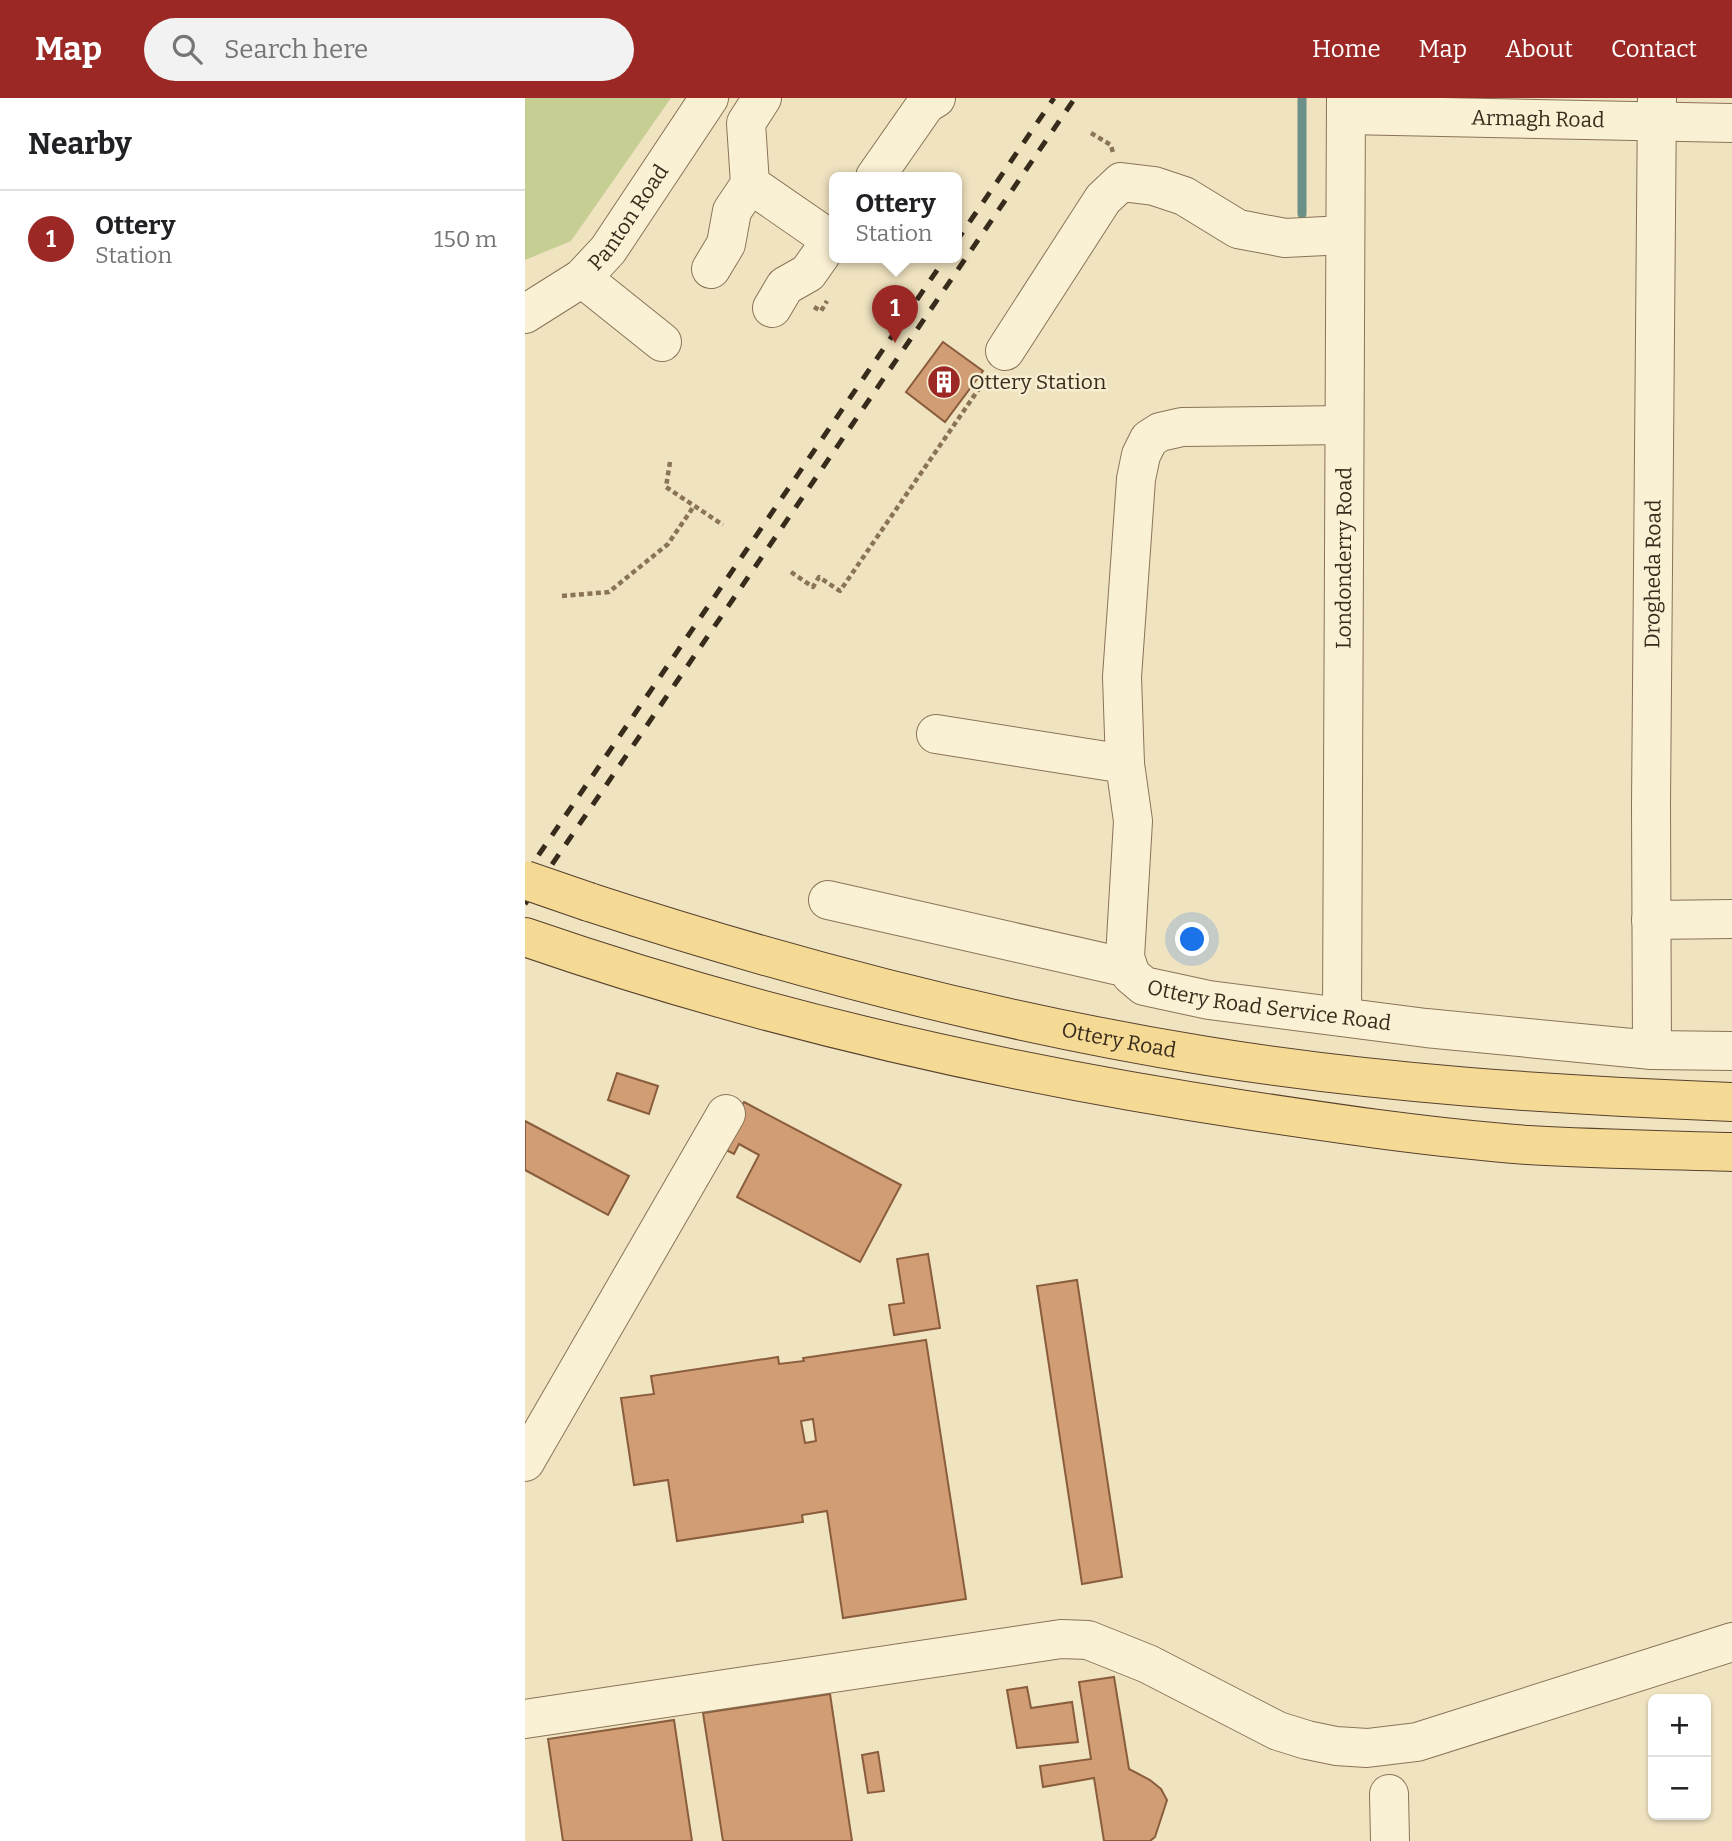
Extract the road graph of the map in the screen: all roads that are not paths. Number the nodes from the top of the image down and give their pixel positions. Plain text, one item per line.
1 (709, 98) edge
2 (762, 98) edge
3 (926, 100) edge
4 (1346, 107) edge
5 (1657, 110) edge
6 (1732, 123) edge
7 (878, 172) edge
8 (750, 184) junction
9 (1345, 235) junction
10 (829, 236) edge
11 (829, 242) edge
12 (711, 269) dead end
13 (582, 278) junction
14 (772, 308) dead end
15 (525, 314) edge
16 (662, 342) dead end
17 (1005, 351) road end
18 (1344, 425) junction
19 (936, 734) dead end
20 (1125, 764) junction
21 (525, 880) edge
22 (828, 900) dead end
23 (1732, 919) edge
24 (1651, 920) junction
25 (542, 943) edge
26 (1128, 968) junction
27 (1342, 1016) junction
28 (1651, 1050) junction
29 (1732, 1051) edge
30 (1732, 1102) edge
31 (726, 1114) dead end
32 (1732, 1152) edge
33 (525, 1462) edge
34 (1732, 1642) edge
35 (525, 1719) edge
36 (1389, 1794) dead end
37 (1390, 1841) edge

1 - 13 street, Panton Road
2 - 8 street
3 - 7 street
4 - 5 street, Armagh Road
4 - 9 street, Londonderry Road
5 - 6 street, Armagh Road
5 - 24 street, Drogheda Road
8 - 10 street
8 - 12 street
9 - 17 street
9 - 18 street, Londonderry Road
11 - 14 street
13 - 15 street, Panton Road
13 - 16 street
18 - 20 street, Ottery Road Service Road
18 - 27 street, Londonderry Road
19 - 20 street
20 - 26 street, Ottery Road Service Road
21 - 30 main road, Ottery Road, bridge
22 - 26 street
23 - 24 street
24 - 28 street, Drogheda Road
25 - 32 main road
26 - 27 street, Ottery Road Service Road
27 - 28 street, Ottery Road Service Road
28 - 29 street, Ottery Road Service Road
31 - 33 street
34 - 35 street
36 - 37 street

